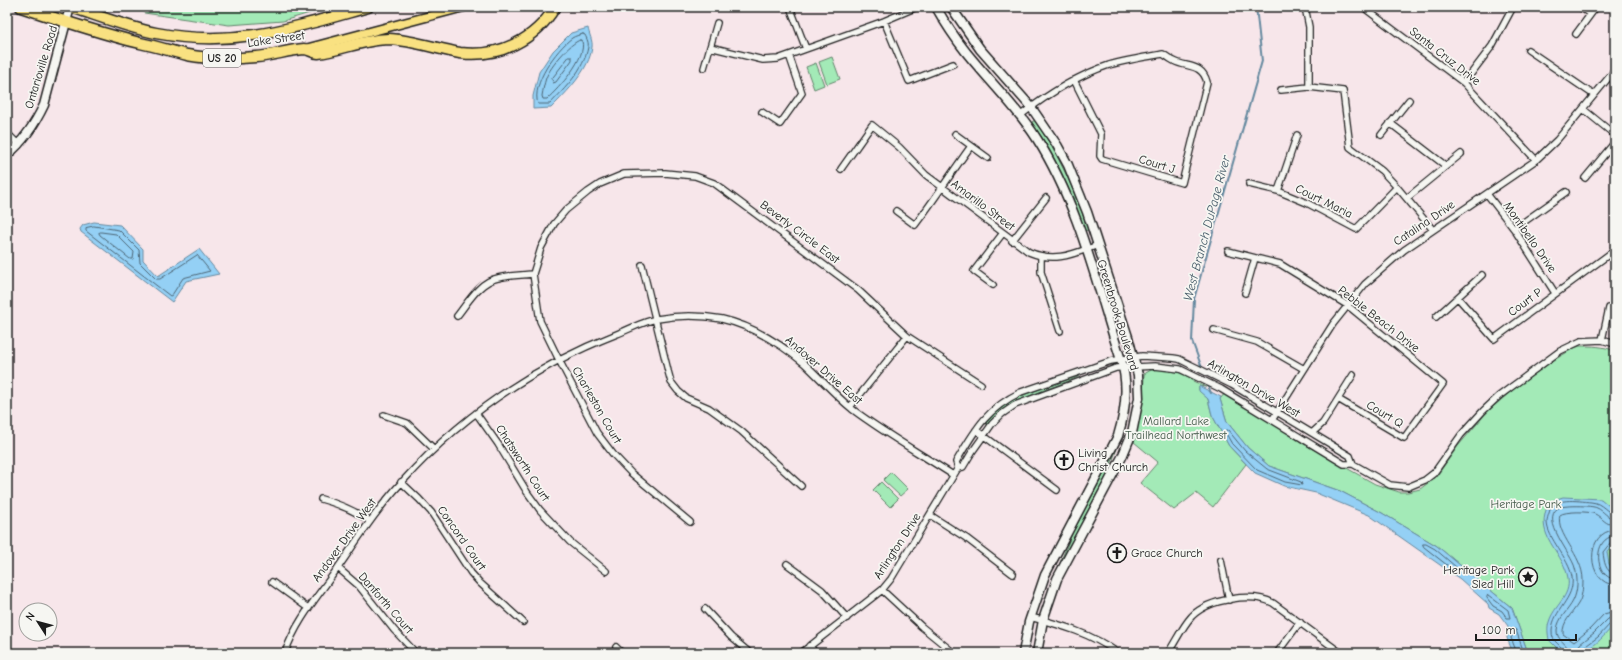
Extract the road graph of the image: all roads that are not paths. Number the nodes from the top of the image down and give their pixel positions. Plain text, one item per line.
1 (21, 7) edge
2 (71, 7) edge
3 (368, 7) edge
4 (464, 7) edge
5 (555, 7) edge
6 (790, 7) edge
7 (917, 7) edge
8 (936, 7) edge
9 (951, 7) edge
10 (1305, 7) edge
11 (1513, 7) edge
12 (1580, 7) edge
13 (1596, 7) edge
14 (1367, 10) dead end
15 (1590, 14) junction
16 (884, 21) junction
17 (67, 22) junction
18 (717, 22) dead end
19 (1576, 34) dead end
20 (710, 47) junction
21 (305, 49) junction
22 (806, 49) junction
23 (1528, 50) dead end
24 (789, 55) junction
25 (952, 64) dead end
26 (704, 68) dead end
27 (1615, 70) edge
28 (1074, 80) junction
29 (1464, 83) junction
30 (1309, 87) junction
31 (1281, 90) dead end
32 (1594, 95) junction
33 (1409, 100) dead end
34 (1031, 106) junction
35 (1583, 109) junction
36 (762, 112) dead end
37 (1020, 114) junction
38 (1390, 123) junction
39 (7, 133) edge
40 (955, 134) dead end
41 (1297, 135) dead end
42 (1381, 135) dead end
43 (1615, 135) edge
44 (1615, 142) edge
45 (20, 145) junction
46 (971, 146) junction
47 (1461, 154) dead end
48 (7, 155) edge
49 (988, 158) dead end
50 (1536, 160) junction
51 (1446, 166) junction
52 (841, 169) dead end
53 (1585, 178) dead end
54 (1249, 184) dead end
55 (1397, 187) junction
56 (942, 188) junction
57 (1278, 191) junction
58 (1566, 192) dead end
59 (1487, 194) junction
60 (1046, 198) dead end
61 (1407, 198) junction
62 (896, 211) dead end
63 (1514, 229) junction
64 (1433, 230) junction
65 (1003, 233) junction
66 (1012, 241) junction
67 (1098, 245) junction
68 (1086, 250) junction
69 (1615, 250) edge
70 (1228, 251) dead end
71 (1041, 257) junction
72 (1255, 258) junction
73 (642, 265) dead end
74 (533, 274) junction
75 (1482, 275) dead end
76 (993, 285) dead end
77 (1245, 293) dead end
78 (1555, 293) junction
79 (1458, 298) junction
80 (1347, 305) junction
81 (1609, 308) dead end
82 (457, 316) dead end
83 (1436, 317) dead end
84 (655, 319) junction
85 (1214, 330) dead end
86 (1060, 331) dead end
87 (907, 336) junction
88 (1602, 340) junction
89 (1615, 344) edge
90 (1134, 357) junction
91 (559, 360) junction
92 (1122, 364) junction
93 (1136, 366) junction
94 (1304, 369) junction
95 (1353, 375) dead end
96 (981, 384) dead end
97 (1443, 384) joint
98 (1338, 399) junction
99 (850, 407) junction
100 (1277, 412) junction
101 (476, 413) junction
102 (384, 415) dead end
103 (1272, 420) junction
104 (976, 430) junction
105 (1312, 433) junction
106 (983, 436) junction
107 (434, 449) junction
108 (1353, 464) junction
109 (958, 468) junction
110 (953, 475) junction
111 (401, 482) junction
112 (801, 486) dead end
113 (1057, 490) dead end
114 (321, 499) dead end
115 (930, 515) junction
116 (370, 521) junction
117 (690, 522) dead end
118 (1221, 560) dead end
119 (787, 564) dead end
120 (338, 568) junction
121 (606, 571) dead end
122 (1013, 574) dead end
123 (272, 582) dead end
124 (882, 590) junction
125 (1229, 600) junction
126 (308, 608) junction
127 (705, 609) dead end
128 (1030, 617) junction
129 (847, 618) junction
130 (1043, 620) junction
131 (523, 622) dead end
132 (1300, 622) junction
133 (810, 646) junction
134 (616, 647) dead end
135 (285, 653) edge
136 (416, 653) edge
137 (622, 653) edge
138 (750, 653) edge
139 (802, 653) edge
140 (816, 653) edge
141 (954, 653) edge
142 (1024, 653) edge
143 (1036, 653) edge
144 (1118, 653) edge
145 (1168, 653) edge
146 (1277, 653) edge
147 (1342, 653) edge

1 - 17 highway, Lake Street / US 20
2 - 3 highway, Lake Street / US 20
2 - 17 main road, Ontarioville Road
4 - 21 main road, Lake Street / US 20
5 - 21 highway
6 - 22 street
7 - 16 street
8 - 37 main road, Greenbrook Boulevard
9 - 34 main road, Greenbrook Boulevard
10 - 30 street
11 - 29 street
12 - 15 street
13 - 15 street
14 - 29 street, Santa Cruz Drive
15 - 19 street
16 - 22 street
16 - 25 street
17 - 21 highway, Lake Street / US 20
17 - 45 main road, Ontarioville Road
18 - 20 street
20 - 24 street
20 - 26 street
22 - 24 street
23 - 32 street
24 - 36 street
27 - 32 street, Catalina Drive
28 - 28 street, Court J
28 - 34 street
29 - 50 street, Santa Cruz Drive
30 - 31 street
30 - 55 street
32 - 35 street, Catalina Drive
33 - 38 street
34 - 37 street
34 - 67 main road, Greenbrook Boulevard
35 - 43 street
35 - 50 street, Catalina Drive
37 - 68 main road, Greenbrook Boulevard
38 - 42 street
38 - 51 street
39 - 45 street
40 - 46 street
41 - 57 street
44 - 53 street
45 - 48 main road, Ontarioville Road
46 - 49 street
46 - 56 street
47 - 51 street
50 - 59 street, Catalina Drive
51 - 61 street
52 - 56 street, Amarillo Street
54 - 57 street, Court Maria
55 - 57 street, Court Maria
55 - 61 street
56 - 62 street
56 - 65 street, Amarillo Street
58 - 63 street
59 - 63 street, Montibello Drive
59 - 64 street, Catalina Drive
60 - 66 street
61 - 64 street
63 - 78 street, Montibello Drive
64 - 80 street, Catalina Drive
65 - 66 street, Amarillo Street
65 - 76 street
66 - 71 street, Amarillo Street
67 - 68 street, Amarillo Street
67 - 90 main road, Greenbrook Boulevard
68 - 71 street, Amarillo Street
68 - 92 main road, Greenbrook Boulevard
69 - 78 street, Court P
70 - 72 street, Pebble Beach Drive
71 - 86 street
72 - 77 street
72 - 80 street, Pebble Beach Drive
73 - 84 street
74 - 82 street
74 - 87 street, Beverly Circle East
74 - 91 street, Charleston Court
75 - 79 street
78 - 79 street, Court P
79 - 83 street
80 - 94 street, Catalina Drive
80 - 97 street, Pebble Beach Drive
81 - 88 street
84 - 91 street, Andover Drive East
84 - 99 street, Andover Drive East
84 - 112 street
85 - 94 street
87 - 96 street, Beverly Circle East
87 - 99 street
88 - 89 street, Arlington Drive West
88 - 108 street, Arlington Drive West
90 - 92 street, Arlington Drive
90 - 93 main road, Greenbrook Boulevard
90 - 100 street, Arlington Drive West
91 - 101 street, Andover Drive East
91 - 117 street, Charleston Court
92 - 93 street, Arlington Drive
92 - 104 street, Arlington Drive
92 - 106 street, Arlington Drive
92 - 128 main road, Greenbrook Boulevard
93 - 103 street, Arlington Drive West
93 - 130 main road, Greenbrook Boulevard
94 - 100 street, Catalina Drive
95 - 98 street
97 - 98 street, Court Q
98 - 105 street
99 - 110 street, Andover Drive East
100 - 103 street, Catalina Drive
100 - 105 street, Arlington Drive West
101 - 107 street, Andover Drive East
101 - 121 street, Chatsworth Court
102 - 107 street
103 - 108 street, Arlington Drive West
104 - 106 street
104 - 109 street, Arlington Drive
105 - 108 street, Arlington Drive West
106 - 109 street, Arlington Drive
106 - 113 street
107 - 111 street, Andover Drive West
109 - 110 street, Arlington Drive
110 - 115 street, Arlington Drive
111 - 116 street, Andover Drive West
111 - 131 street, Concord Court
114 - 116 street
115 - 122 street
115 - 124 street, Arlington Drive
116 - 120 street, Andover Drive West
118 - 125 street
119 - 129 street
120 - 126 street, Andover Drive West
120 - 136 street, Danforth Court
123 - 126 street
124 - 129 street, Arlington Drive
124 - 141 street
125 - 132 street
125 - 145 street
126 - 135 street, Andover Drive West
127 - 138 street
128 - 130 street
128 - 142 main road, Greenbrook Boulevard
129 - 133 street, Arlington Drive
130 - 143 main road, Greenbrook Boulevard
130 - 144 street
132 - 146 street
132 - 147 street
133 - 139 street, Arlington Drive
133 - 140 street
134 - 137 street

